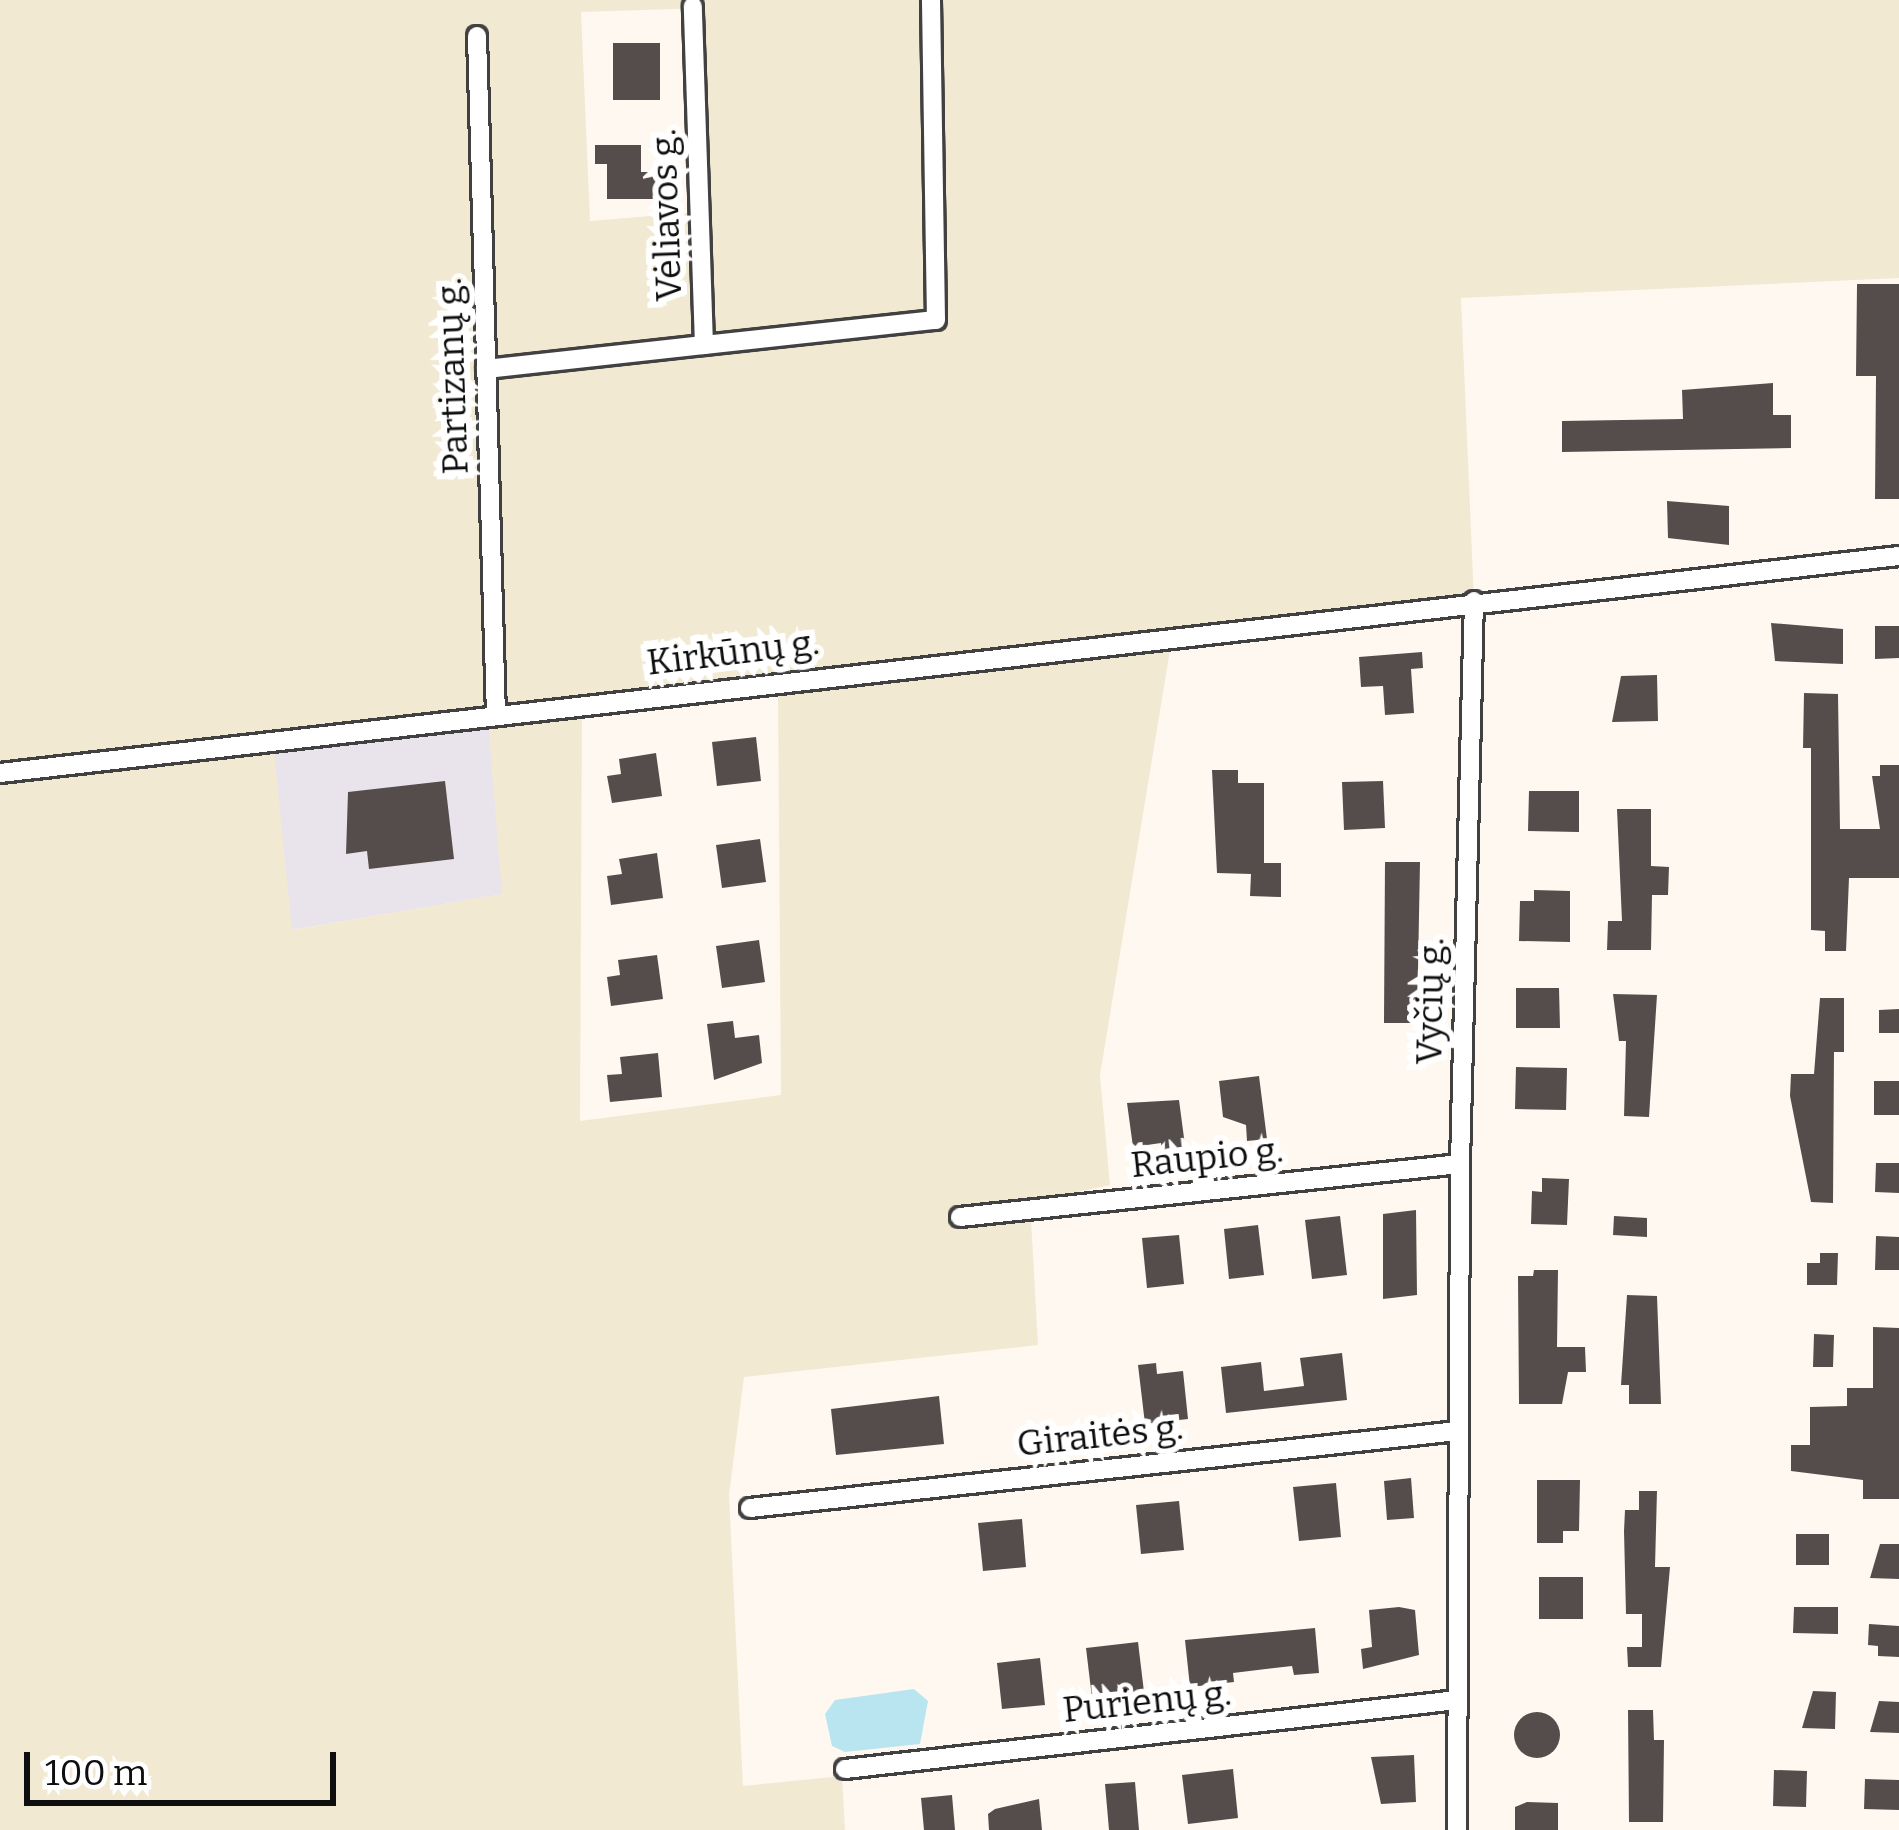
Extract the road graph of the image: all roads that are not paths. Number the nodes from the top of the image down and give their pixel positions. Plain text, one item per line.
1 (931, 0) edge
2 (693, 6) dead end
3 (476, 36) dead end
4 (704, 345) junction
5 (486, 369) junction
6 (1899, 556) edge
7 (1474, 601) junction
8 (496, 715) junction
9 (0, 773) edge
10 (1460, 1164) junction
11 (960, 1217) dead end
12 (1458, 1430) junction
13 (750, 1508) dead end
14 (1457, 1700) junction
15 (845, 1769) dead end
16 (1457, 1830) edge

1 - 4 street
2 - 4 street, Vėliavos g.
3 - 5 street, Partizanų g.
4 - 5 street, Vėliavos g.
5 - 8 street, Partizanų g.
6 - 7 street
7 - 8 street, Kirkūnų g.
7 - 10 street, Vyčių g.
8 - 9 street, Kirkūnų g.
10 - 11 street, Raupio g.
10 - 12 street, Vyčių g.
12 - 13 street, Giraitės g.
12 - 14 street, Vyčių g.
14 - 15 street, Purienų g.
14 - 16 street, Vyčių g.

